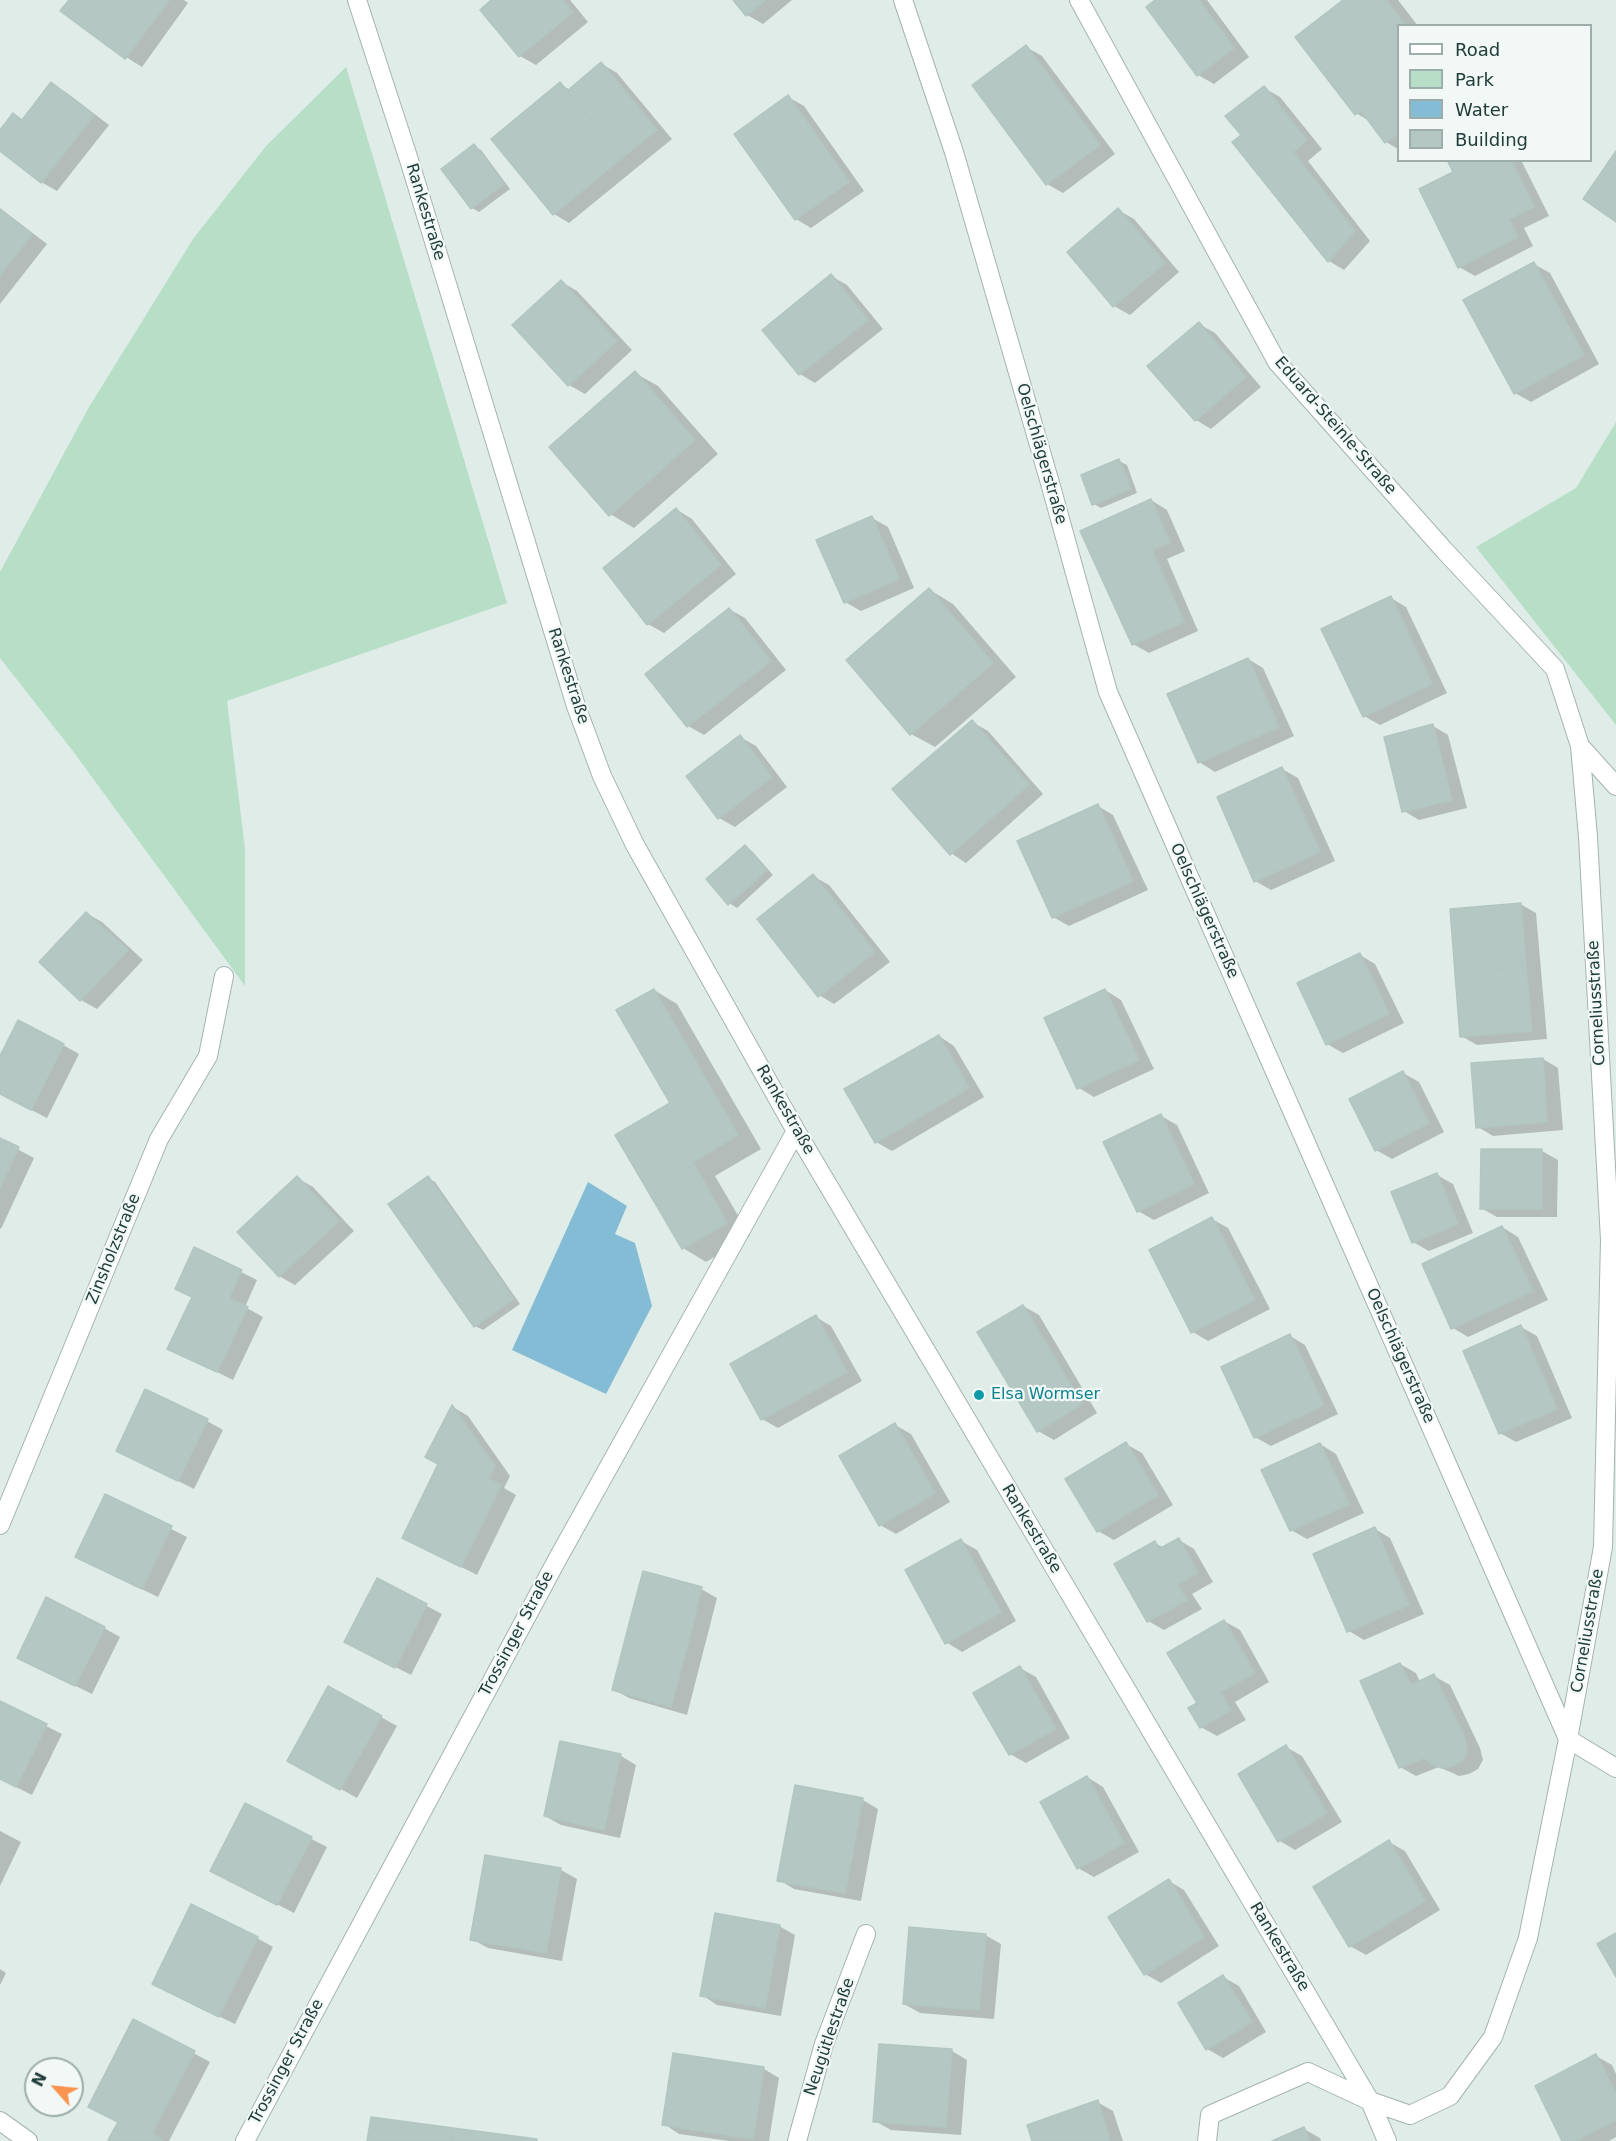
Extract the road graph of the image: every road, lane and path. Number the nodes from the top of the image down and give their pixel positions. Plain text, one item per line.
1 (357, 0) edge
2 (903, 0) edge
3 (1079, 0) edge
4 (1580, 746) junction
5 (1616, 786) edge
6 (224, 976) dead end
7 (796, 1131) junction
8 (0, 1525) edge
9 (1568, 1739) junction
10 (1616, 1768) edge
11 (866, 1934) dead end
12 (1370, 2101) junction
13 (0, 2121) edge
14 (20, 2138) edge
15 (245, 2141) edge
16 (797, 2141) edge
17 (1207, 2141) edge
18 (1387, 2141) edge

1 - 7 street, Rankestraße
2 - 9 street, Oelschlägerstraße
3 - 4 street, Eduard-Steinle-Straße
4 - 5 street, Eduard-Steinle-Straße
4 - 9 street, Corneliusstraße
6 - 8 street, Zinsholzstraße
7 - 12 street, Rankestraße
7 - 15 street, Trossinger Straße
9 - 10 street
9 - 12 street, Corneliusstraße
11 - 16 street, Neugütlestraße
12 - 17 street, Corneliusstraße
12 - 18 street, Rankestraße
13 - 14 street

